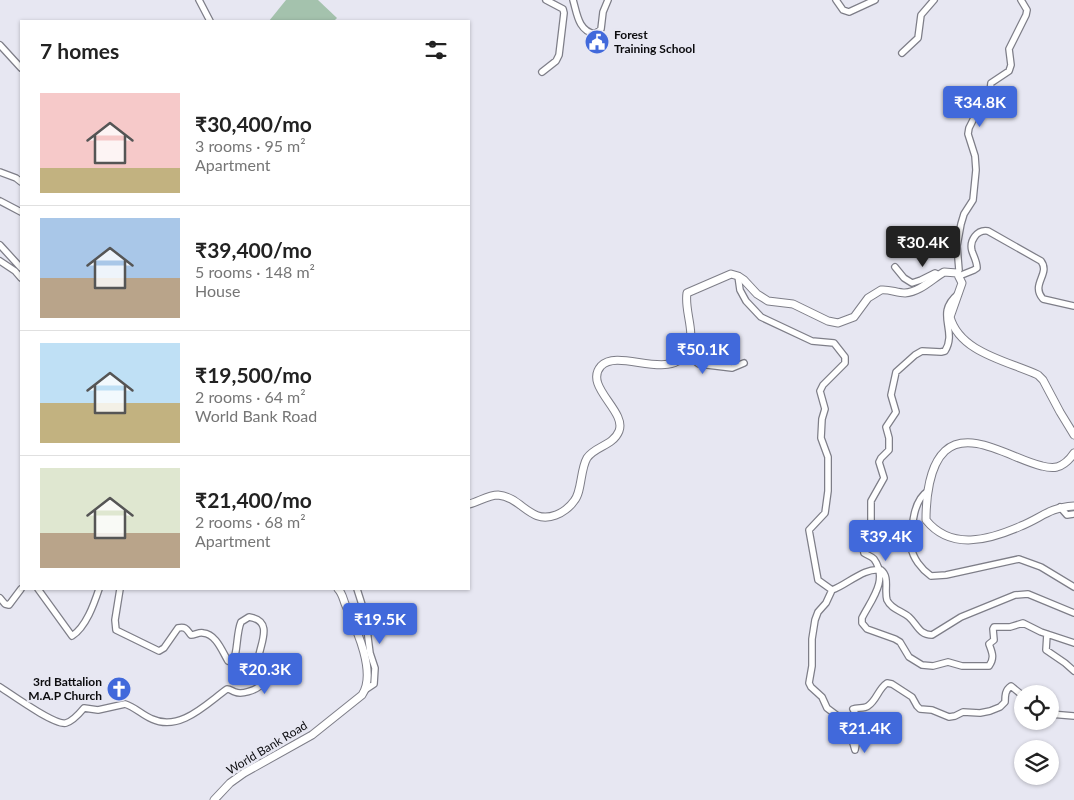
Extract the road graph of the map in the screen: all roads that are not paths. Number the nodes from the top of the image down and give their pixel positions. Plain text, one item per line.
1 (199, 0) edge
2 (546, 0) edge
3 (572, 0) edge
4 (608, 0) edge
5 (836, 0) edge
6 (876, 0) edge
7 (934, 0) edge
8 (1021, 0) edge
9 (209, 20) edge
10 (0, 45) edge
11 (902, 53) dead end
12 (20, 67) edge
13 (542, 72) dead end
14 (0, 172) edge
15 (20, 181) edge
16 (0, 201) edge
17 (20, 211) edge
18 (0, 246) edge
19 (0, 261) edge
20 (20, 267) edge
21 (896, 267) dead end
22 (958, 274) junction
23 (939, 275) junction
24 (738, 276) junction
25 (20, 277) edge
26 (959, 293) junction
27 (1074, 306) edge
28 (690, 339) junction
29 (744, 363) dead end
30 (1074, 434) edge
31 (1074, 453) edge
32 (928, 491) junction
33 (470, 504) edge
34 (1074, 506) edge
35 (1060, 507) junction
36 (1074, 514) edge
37 (878, 570) junction
38 (1074, 587) edge
39 (20, 590) edge
40 (39, 590) edge
41 (99, 590) edge
42 (120, 590) edge
43 (339, 590) edge
44 (357, 590) edge
45 (832, 590) junction
46 (0, 598) edge
47 (1074, 613) edge
48 (1047, 634) junction
49 (1074, 643) edge
50 (1074, 671) edge
51 (0, 687) edge
52 (1014, 688) edge
53 (365, 690) junction
54 (1059, 715) edge
55 (1074, 716) edge
56 (214, 800) edge

1 - 9 street
2 - 13 street
3 - 4 street
5 - 6 street
7 - 11 street
8 - 22 street
10 - 12 street
14 - 15 street
16 - 17 street
18 - 20 street
19 - 25 street
21 - 23 street
22 - 23 main road
22 - 26 main road
22 - 27 street
23 - 24 main road
24 - 28 main road
24 - 45 street
26 - 30 main road
26 - 37 street
28 - 29 street
28 - 33 main road
31 - 32 main road
32 - 35 main road
32 - 38 street
34 - 35 main road
35 - 36 street
37 - 45 street
37 - 47 street
37 - 48 street
39 - 46 street
40 - 41 street
42 - 51 street
43 - 53 main road
44 - 53 street
45 - 52 street
48 - 49 street
48 - 50 street
53 - 56 main road, World Bank Road
54 - 55 street

